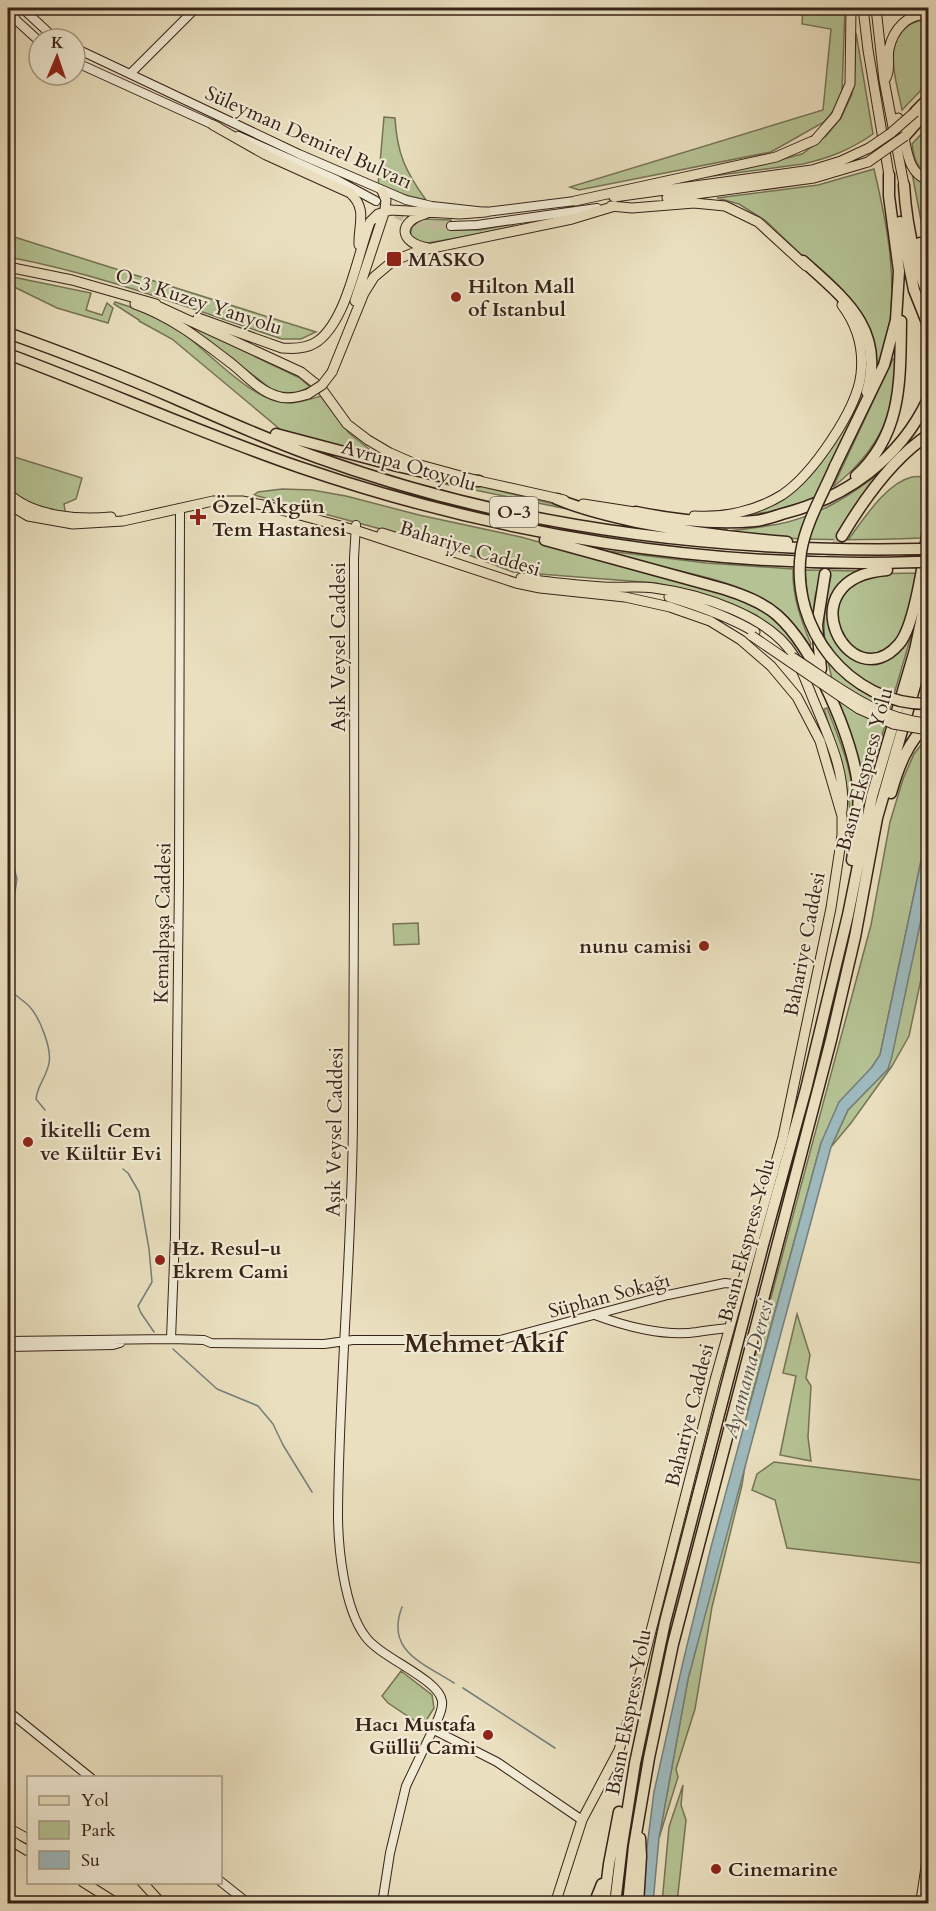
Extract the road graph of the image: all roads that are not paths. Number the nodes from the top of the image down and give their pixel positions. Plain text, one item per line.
1 (8, 8) edge
2 (22, 8) edge
3 (196, 8) edge
4 (851, 8) edge
5 (863, 8) edge
6 (876, 8) edge
7 (928, 15) edge
8 (43, 27) edge
9 (27, 30) edge
10 (87, 53) edge
11 (87, 67) edge
12 (130, 73) junction
13 (884, 80) junction
14 (928, 94) edge
15 (928, 99) edge
16 (890, 108) junction
17 (928, 110) edge
18 (915, 112) junction
19 (928, 118) edge
20 (213, 125) junction
21 (905, 136) junction
22 (889, 175) junction
23 (928, 180) edge
24 (904, 185) junction
25 (382, 191) junction
26 (376, 201) tunnel mouth
27 (575, 201) junction
28 (611, 206) junction
29 (385, 210) junction
30 (486, 212) junction
31 (427, 213) junction
32 (451, 226) tunnel mouth
33 (433, 248) junction
34 (360, 254) junction
35 (803, 261) junction
36 (928, 263) edge
37 (8, 267) edge
38 (899, 270) junction
39 (8, 272) edge
40 (928, 296) edge
41 (151, 303) junction
42 (928, 325) edge
43 (347, 329) junction
44 (8, 333) edge
45 (8, 354) edge
46 (928, 399) edge
47 (199, 409) junction
48 (858, 417) junction
49 (928, 435) edge
50 (478, 481) junction
51 (8, 493) edge
52 (557, 499) junction
53 (8, 504) edge
54 (808, 507) junction
55 (180, 508) junction
56 (441, 510) junction
57 (636, 512) junction
58 (356, 527) junction
59 (928, 528) edge
60 (842, 536) tunnel mouth
61 (924, 549) edge
62 (844, 551) junction
63 (923, 562) edge
64 (825, 574) tunnel mouth
65 (617, 587) junction
66 (928, 589) edge
67 (625, 597) junction
68 (754, 634) junction
69 (928, 640) edge
70 (828, 692) junction
71 (928, 704) edge
72 (928, 724) edge
73 (928, 730) edge
74 (842, 816) junction
75 (867, 871) junction
76 (841, 941) junction
77 (742, 1285) junction
78 (595, 1315) junction
79 (729, 1328) junction
80 (171, 1339) junction
81 (345, 1340) junction
82 (8, 1341) edge
83 (126, 1341) junction
84 (8, 1347) edge
85 (8, 1711) edge
86 (643, 1718) junction
87 (432, 1729) junction
88 (89, 1776) edge
89 (582, 1820) junction
90 (637, 1826) junction
91 (8, 1828) edge
92 (27, 1838) edge
93 (8, 1839) edge
94 (27, 1850) edge
95 (928, 1850) edge
96 (609, 1864) junction
97 (630, 1877) junction
98 (222, 1883) edge
99 (86, 1884) edge
100 (144, 1884) edge
101 (118, 1904) edge
102 (162, 1904) edge
103 (249, 1904) edge
104 (382, 1904) edge
105 (555, 1904) edge
106 (594, 1904) edge
107 (604, 1904) edge
108 (615, 1904) edge
109 (628, 1904) edge
110 (633, 1904) edge
111 (638, 1904) edge
112 (920, 1904) edge

1 - 9 main road
2 - 8 main road
3 - 12 main road
4 - 27 main road
5 - 22 main road
6 - 13 main road
7 - 13 main road
10 - 12 main road, Süleyman Demirel Bulvarı
11 - 20 main road, Süleyman Demirel Bulvarı
12 - 25 main road, Süleyman Demirel Bulvarı
13 - 16 main road
14 - 18 main road
15 - 18 highway
16 - 23 main road
16 - 24 main road
17 - 21 highway
18 - 27 main road, bridge
19 - 21 main road
20 - 26 main road, Süleyman Demirel Bulvarı
20 - 34 main road
21 - 28 main road, bridge
22 - 38 highway
22 - 42 highway
24 - 36 highway
24 - 40 highway
25 - 29 main road
25 - 30 main road, Süleyman Demirel Bulvarı
27 - 30 main road, Süleyman Demirel Bulvarı
28 - 32 main road
28 - 33 main road
28 - 35 main road
29 - 31 main road
29 - 34 main road
29 - 43 main road
30 - 31 main road
31 - 33 main road
33 - 43 main road
34 - 41 main road, O-3 Kuzey Yanyolu
35 - 48 highway
35 - 57 main road
37 - 41 main road, O-3 Kuzey Yanyolu
38 - 48 highway
38 - 54 highway
39 - 43 main road, O-3 Kuzey Yanyolu, bridge
41 - 50 main road
44 - 47 highway, Avrupa Otoyolu / O-3
45 - 56 highway, Avrupa Otoyolu / O-3
46 - 54 highway
47 - 50 highway
47 - 62 highway, Avrupa Otoyolu / O-3
48 - 71 highway, bridge
49 - 60 highway
50 - 52 main road
51 - 58 main road
52 - 57 main road
52 - 62 highway
53 - 55 main road, Bahariye Caddesi
54 - 57 highway
55 - 58 main road, Bahariye Caddesi
55 - 80 main road, Kemalpaşa Caddesi
56 - 63 highway, Avrupa Otoyolu / O-3
56 - 70 highway
58 - 65 main road
58 - 67 main road, Bahariye Caddesi
58 - 81 main road, Aşık Veysel Caddesi
59 - 63 highway
61 - 62 highway, Avrupa Otoyolu / O-3
64 - 70 highway
65 - 68 main road
65 - 74 main road
66 - 76 highway, Basın Ekspress Yolu
67 - 68 main road
67 - 74 main road, Bahariye Caddesi
68 - 72 main road, bridge
68 - 73 main road, bridge
69 - 75 highway, Basın Ekspress Yolu
70 - 76 highway
72 - 75 highway
74 - 77 main road, Bahariye Caddesi
75 - 90 highway, Basın Ekspress Yolu
76 - 86 highway, Basın Ekspress Yolu
77 - 78 main road, Süphan Sokağı
77 - 79 main road, Bahariye Caddesi
78 - 79 main road
78 - 81 main road, Süphan Sokağı
79 - 89 main road, Bahariye Caddesi
80 - 81 main road, Süphan Sokağı
80 - 83 main road, Süphan Sokağı
81 - 87 main road, Aşık Veysel Caddesi
82 - 83 main road
83 - 84 main road
85 - 88 main road
86 - 96 highway
86 - 108 highway, Basın Ekspress Yolu
87 - 89 main road
87 - 104 main road
89 - 105 main road, Bahariye Caddesi
90 - 97 highway, Basın Ekspress Yolu
90 - 111 highway
91 - 92 main road
93 - 94 main road
95 - 112 main road
96 - 106 highway
96 - 107 highway
97 - 109 highway, Basın Ekspress Yolu
97 - 110 highway
98 - 103 main road
99 - 101 main road
100 - 102 main road

